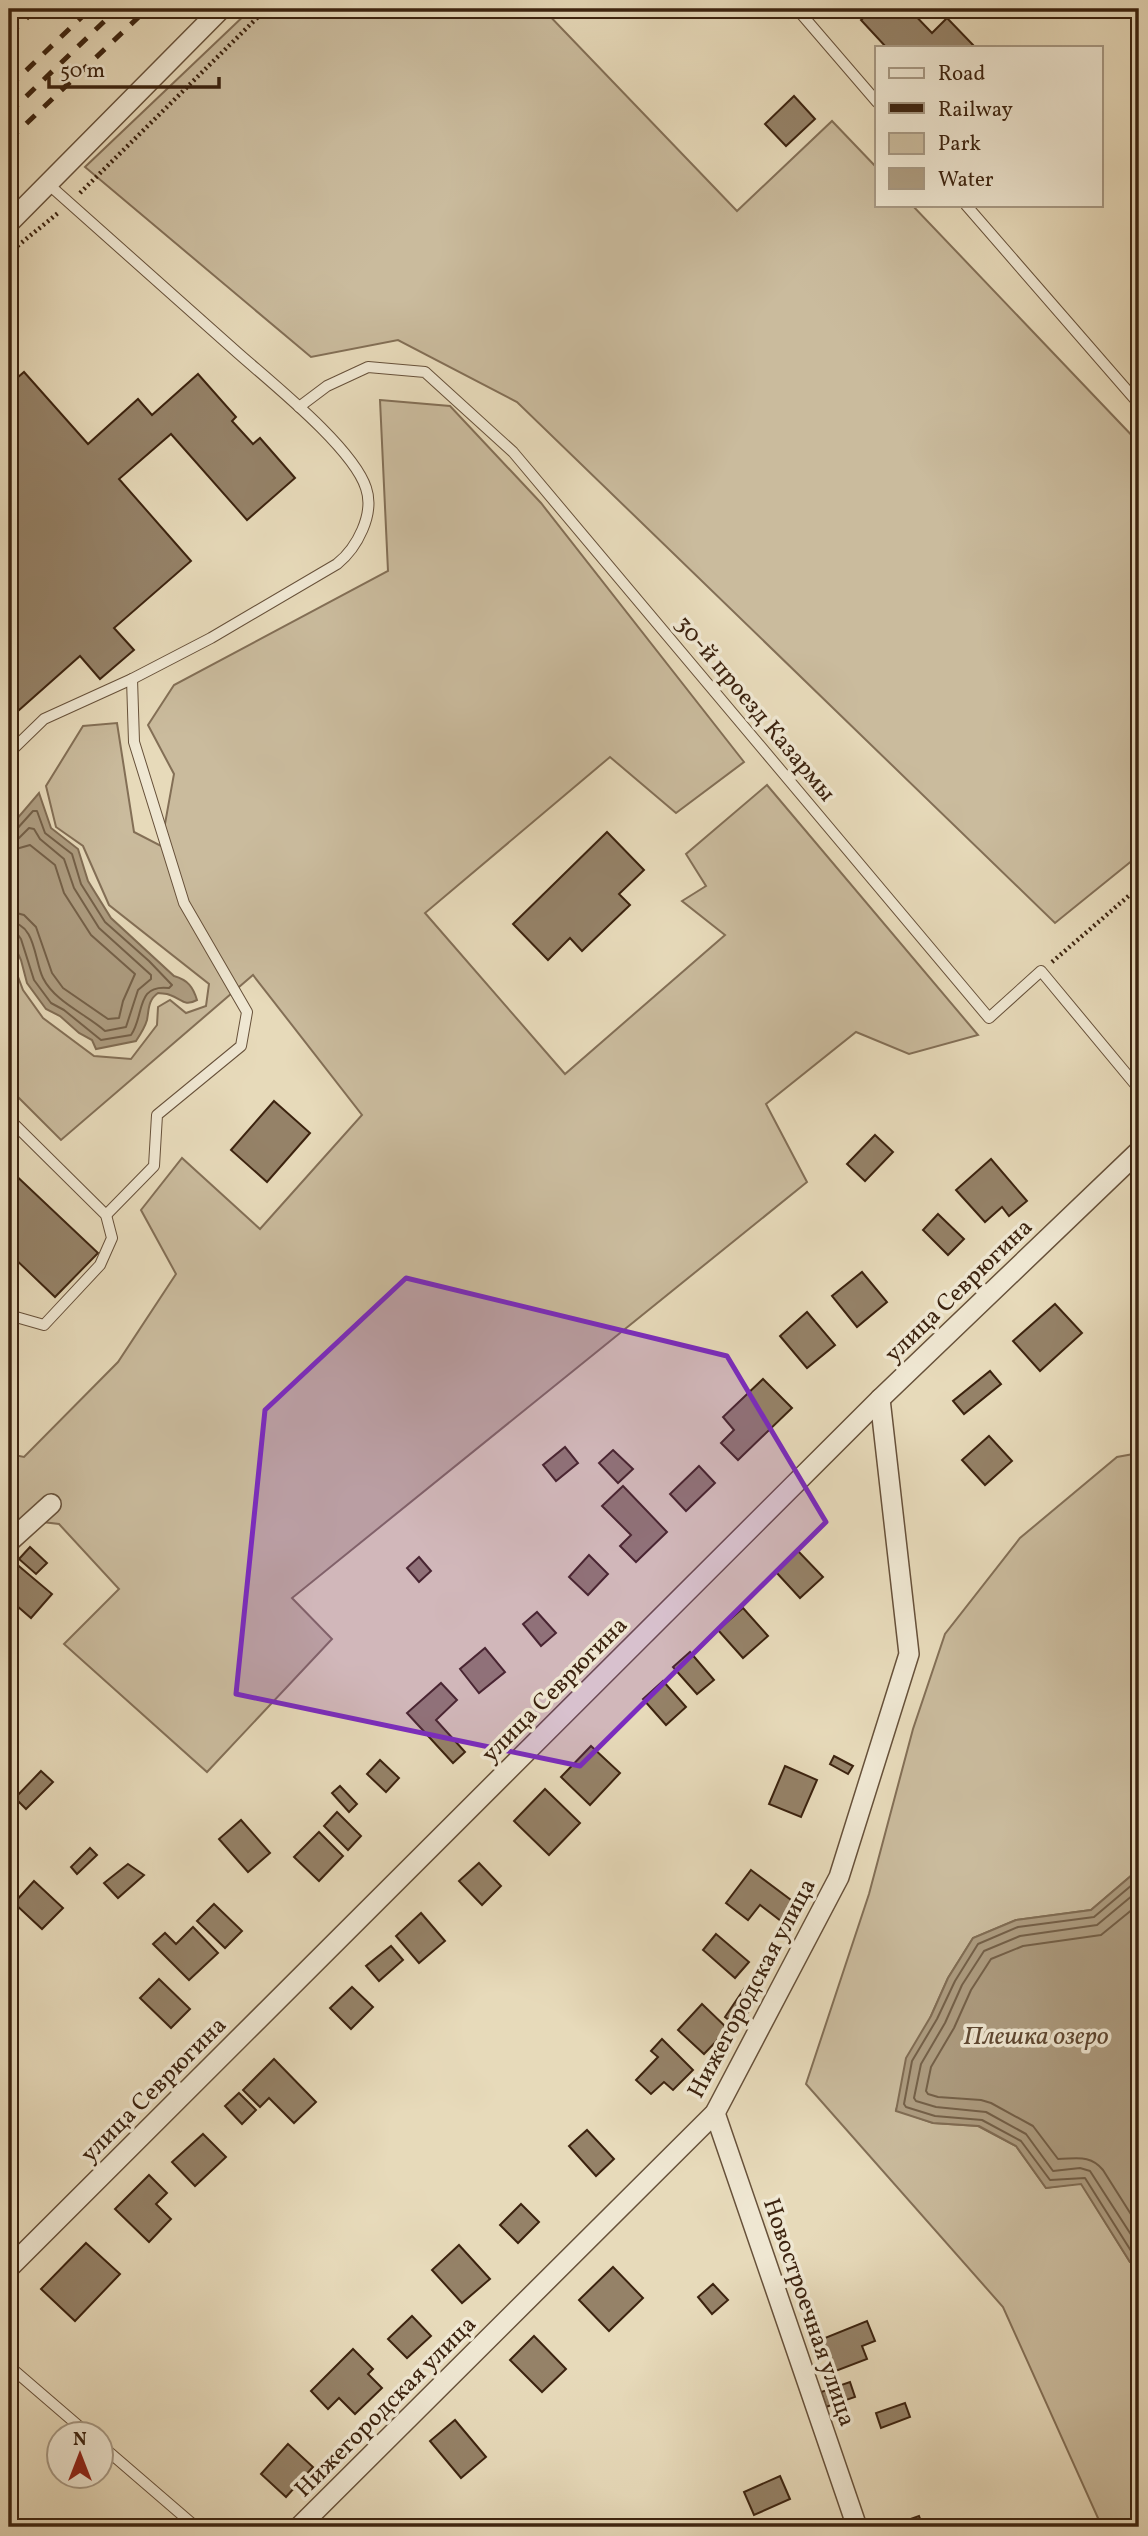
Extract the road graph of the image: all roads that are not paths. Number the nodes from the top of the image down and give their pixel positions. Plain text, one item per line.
1 (221, 9) edge
2 (797, 9) edge
3 (875, 100) edge
4 (47, 183) junction
5 (966, 206) edge
6 (9, 223) edge
7 (1139, 404) edge
8 (299, 407) junction
9 (132, 679) junction
10 (9, 753) edge
11 (1139, 1089) edge
12 (9, 1119) edge
13 (1139, 1151) edge
14 (106, 1215) junction
15 (9, 1315) edge
16 (880, 1399) junction
17 (51, 1504) dead end
18 (9, 1542) edge
19 (715, 2113) junction
20 (9, 2267) edge
21 (9, 2365) edge
22 (73, 2420) edge
23 (116, 2458) edge
24 (196, 2527) edge
25 (299, 2527) edge
26 (857, 2527) edge

1 - 4 street
2 - 3 lane
4 - 6 street
4 - 8 lane
5 - 7 lane
8 - 9 lane
8 - 11 lane, 30-й проезд Казармы
9 - 10 lane
9 - 14 lane
12 - 14 lane
13 - 16 street, улица Севрюгина
14 - 15 lane
16 - 19 street, Нижегородская улица
16 - 20 street, улица Севрюгина
17 - 18 street
19 - 25 street, Нижегородская улица
19 - 26 street, Новостроечная улица
21 - 22 lane
23 - 24 lane

